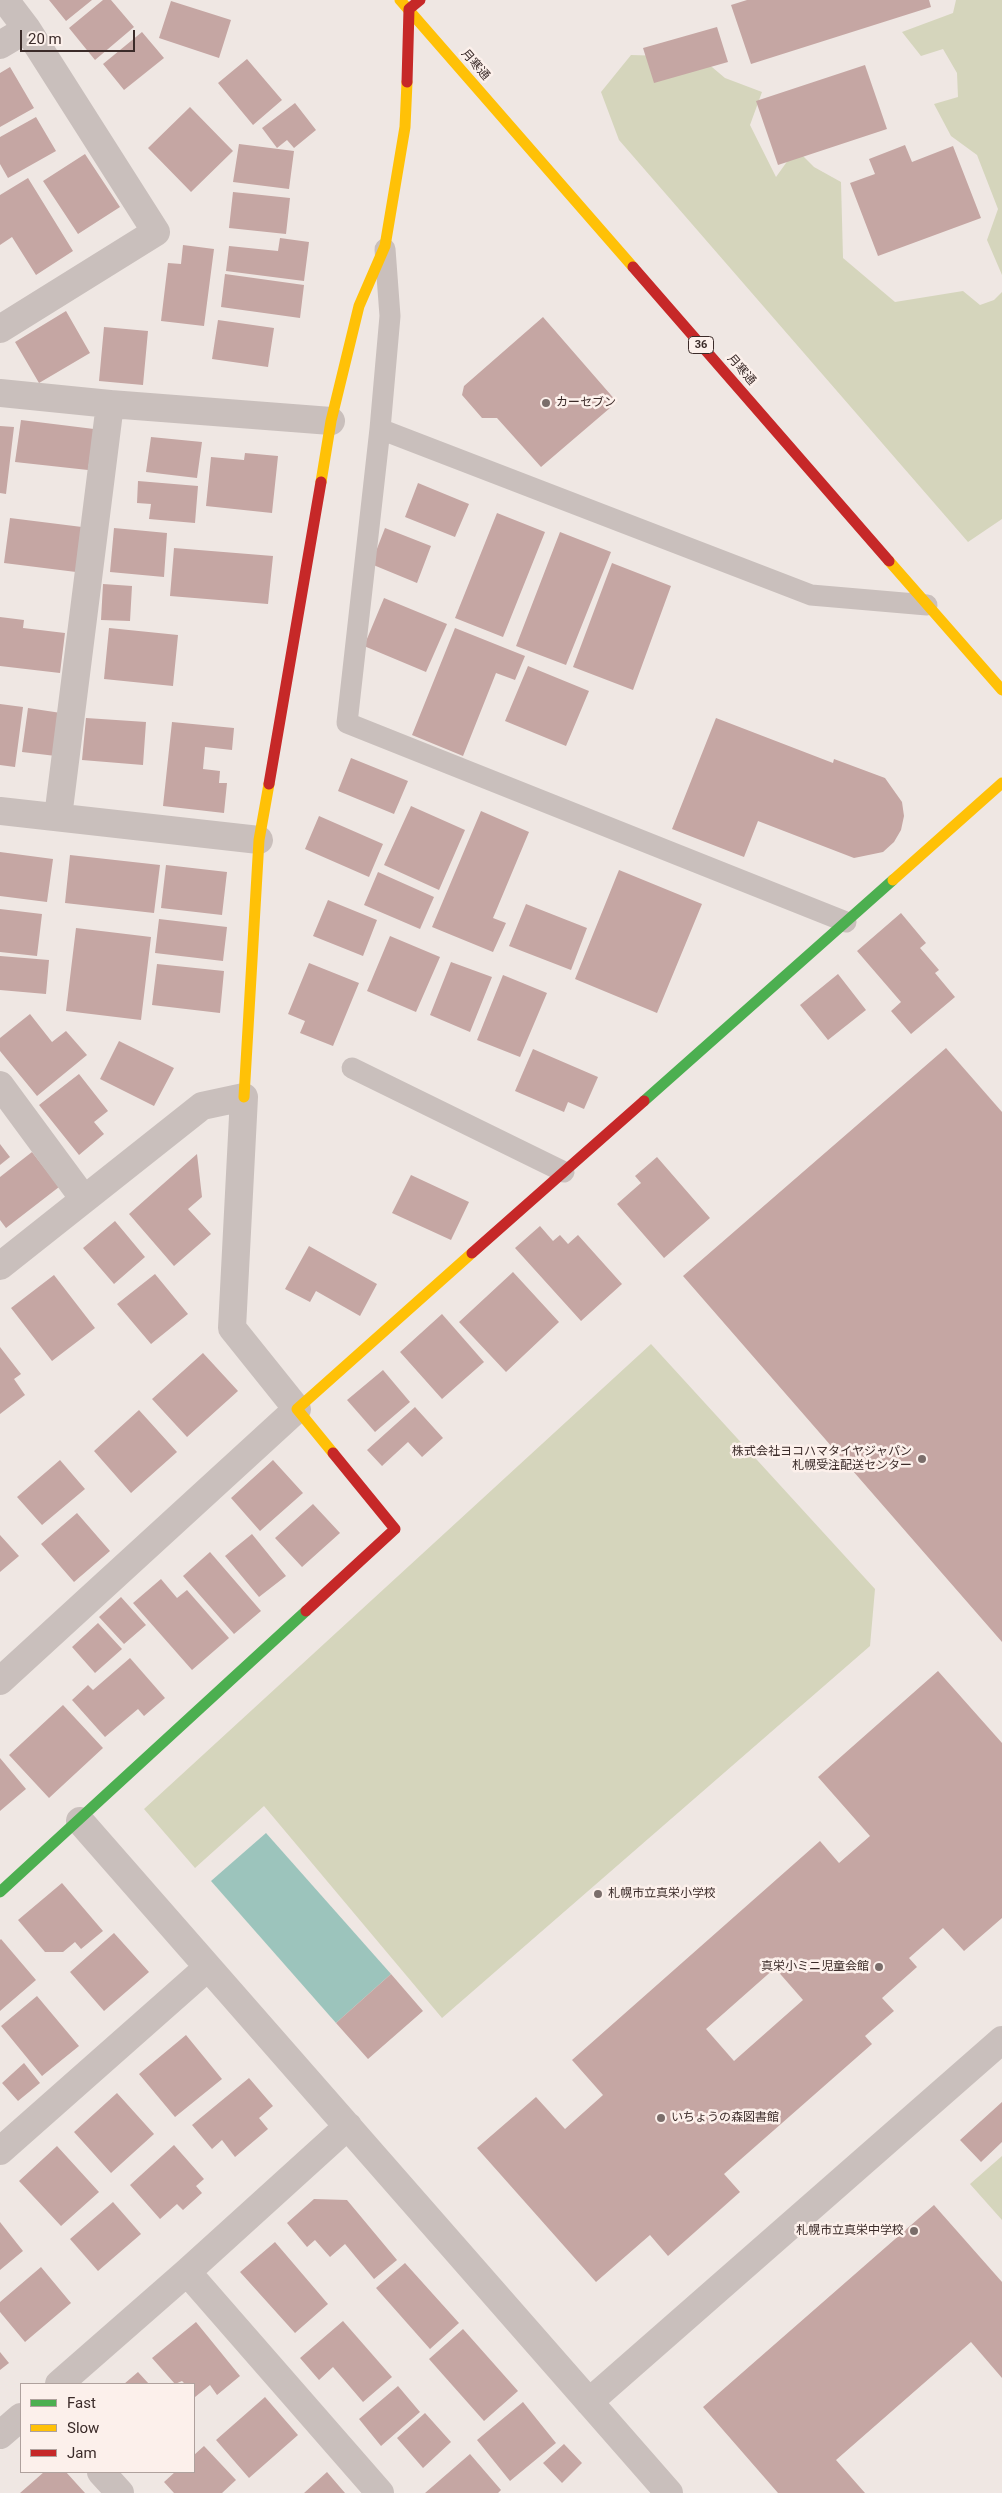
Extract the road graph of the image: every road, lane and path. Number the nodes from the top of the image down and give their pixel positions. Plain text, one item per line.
1 (5, 0) edge
2 (400, 0) edge
3 (420, 0) edge
4 (409, 9) junction
5 (27, 29) junction
6 (0, 45) edge
7 (385, 246) junction
8 (0, 328) edge
9 (0, 393) edge
10 (110, 404) junction
11 (331, 421) junction
12 (380, 429) junction
13 (927, 605) junction
14 (1002, 690) edge
15 (1002, 783) edge
16 (0, 811) edge
17 (58, 817) junction
18 (259, 840) junction
19 (846, 922) junction
20 (352, 1068) dead end
21 (0, 1085) edge
22 (244, 1097) junction
23 (564, 1172) junction
24 (84, 1199) junction
25 (0, 1266) edge
26 (297, 1409) junction
27 (0, 1681) edge
28 (80, 1821) junction
29 (0, 1892) edge
30 (207, 1968) junction
31 (1002, 2040) edge
32 (348, 2126) junction
33 (0, 2151) edge
34 (187, 2272) junction
35 (59, 2383) edge
36 (589, 2402) junction
37 (20, 2418) edge
38 (0, 2435) edge
39 (102, 2473) edge
40 (120, 2493) edge
41 (380, 2493) edge
42 (669, 2493) edge

1 - 5 street
2 - 4 main road, 月寒通 / 36
3 - 4 main road
4 - 7 main road
4 - 13 main road, 月寒通 / 36
5 - 6 street
5 - 8 street
7 - 11 main road
7 - 12 lane
9 - 10 street
10 - 11 street
10 - 17 street
11 - 18 main road
12 - 13 lane
12 - 19 lane
13 - 14 main road, 月寒通 / 36
15 - 19 main road
16 - 17 street
17 - 18 street
18 - 22 main road
19 - 23 main road
20 - 23 lane
21 - 24 street
22 - 24 street
22 - 26 street
23 - 26 main road
24 - 25 street
26 - 27 street
26 - 28 main road
28 - 29 main road
28 - 30 street
30 - 32 street
30 - 33 street
31 - 36 street
32 - 34 street
32 - 36 street
34 - 35 street
34 - 41 street
36 - 42 street
37 - 38 street
39 - 40 street

